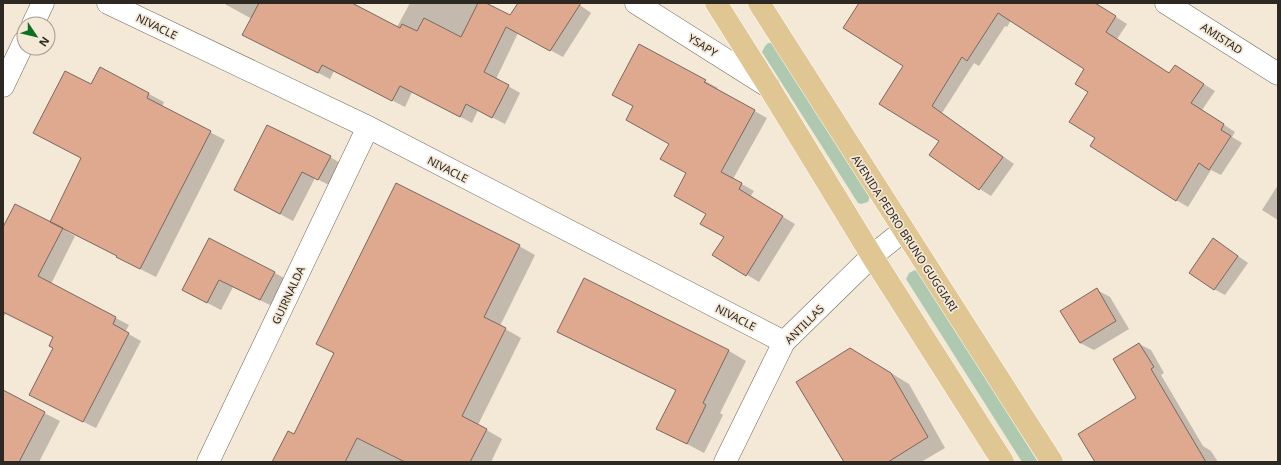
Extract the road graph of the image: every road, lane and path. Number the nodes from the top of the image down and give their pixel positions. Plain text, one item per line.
1 (43, 3) edge
2 (108, 3) edge
3 (636, 3) edge
4 (716, 3) edge
5 (1166, 3) edge
6 (761, 4) edge
7 (1192, 10) edge
8 (37, 16) edge
9 (17, 56) edge
10 (1278, 74) edge
11 (3, 86) edge
12 (769, 87) junction
13 (368, 127) junction
14 (903, 231) junction
15 (872, 256) junction
16 (784, 342) junction
17 (208, 462) edge
18 (725, 462) edge
19 (1003, 462) edge
20 (1052, 462) edge

1 - 8 street
2 - 13 street, NIVACLE
3 - 12 street, YSAPY
4 - 12 main road
5 - 7 street, AMISTAD
6 - 14 main road, AVENIDA PEDRO BRUNO GUGGIARI
7 - 10 street, AMISTAD
9 - 11 street
12 - 15 main road
13 - 16 street, NIVACLE
13 - 17 street, GUIRNALDA
14 - 15 street, ANTILLAS
14 - 20 main road, AVENIDA PEDRO BRUNO GUGGIARI
15 - 16 street, ANTILLAS
15 - 19 main road
16 - 18 street, ANTILLAS

